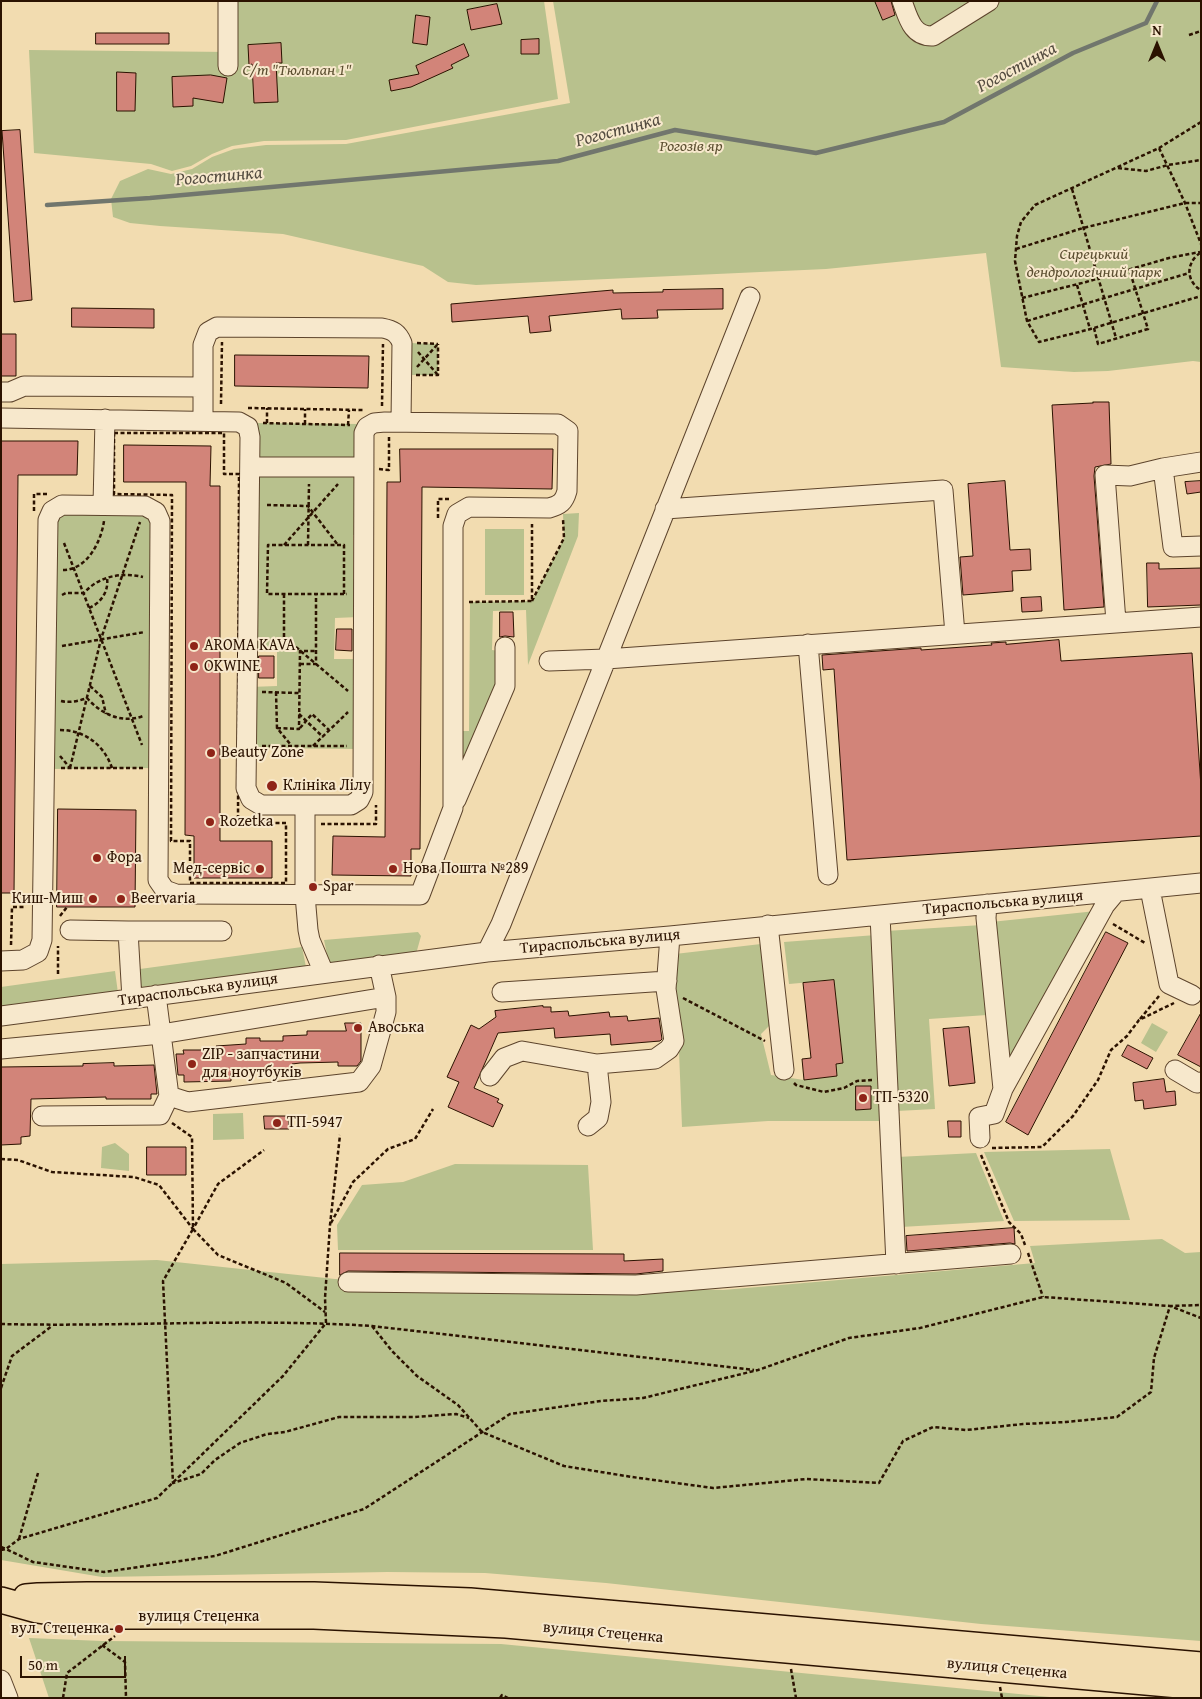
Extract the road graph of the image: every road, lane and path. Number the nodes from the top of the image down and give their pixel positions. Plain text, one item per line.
1 (228, 1) edge
2 (902, 1) edge
3 (989, 1) edge
4 (1201, 30) edge
5 (1189, 35) dead end
6 (228, 66) dead end
7 (1201, 122) edge
8 (1159, 148) junction
9 (1201, 160) edge
10 (1168, 166) junction
11 (1117, 167) junction
12 (1072, 189) junction
13 (1185, 203) junction
14 (1201, 203) edge
15 (1083, 228) junction
16 (1201, 244) edge
17 (1015, 249) junction
18 (1200, 252) edge
19 (1129, 269) junction
20 (1189, 274) junction
21 (1098, 278) junction
22 (1077, 284) junction
23 (1136, 290) junction
24 (1201, 290) edge
25 (1201, 296) edge
26 (750, 297) dead end
27 (1022, 298) junction
28 (1104, 299) junction
29 (1083, 305) junction
30 (1143, 313) junction
31 (1027, 321) junction
32 (1112, 322) junction
33 (1092, 328) junction
34 (1116, 338) junction
35 (222, 340) dead end
36 (383, 344) dead end
37 (415, 348) dead end
38 (424, 359) junction
39 (414, 370) dead end
40 (438, 374) junction
41 (410, 375) dead end
42 (202, 387) junction
43 (1, 392) edge
44 (221, 407) dead end
45 (267, 408) junction
46 (305, 409) junction
47 (349, 410) junction
48 (239, 414) junction
49 (374, 415) junction
50 (1, 418) edge
51 (105, 419) junction
52 (203, 421) junction
53 (267, 424) junction
54 (305, 424) junction
55 (348, 425) junction
56 (400, 429) junction
57 (1201, 462) edge
58 (250, 467) junction
59 (1164, 468) junction
60 (372, 471) junction
61 (309, 480) dead end
62 (341, 480) dead end
63 (267, 498) dead end
64 (454, 499) dead end
65 (308, 506) junction
66 (665, 509) junction
67 (103, 510) junction
68 (52, 511) junction
69 (313, 512) junction
70 (563, 514) dead end
71 (308, 518) junction
72 (140, 520) dead end
73 (532, 524) dead end
74 (446, 526) junction
75 (284, 545) junction
76 (308, 545) junction
77 (338, 545) junction
78 (1201, 546) edge
79 (74, 568) junction
80 (57, 570) dead end
81 (123, 574) junction
82 (107, 578) junction
83 (148, 579) dead end
84 (84, 593) junction
85 (284, 594) junction
86 (316, 594) junction
87 (56, 597) dead end
88 (532, 601) junction
89 (453, 602) junction
90 (89, 608) junction
91 (1201, 617) edge
92 (1116, 622) junction
93 (158, 630) junction
94 (954, 634) junction
95 (101, 639) junction
96 (808, 644) junction
97 (505, 647) dead end
98 (45, 649) junction
99 (300, 651) junction
100 (316, 651) junction
101 (606, 659) junction
102 (549, 661) dead end
103 (300, 664) junction
104 (316, 664) junction
105 (90, 686) junction
106 (243, 692) junction
107 (276, 692) junction
108 (349, 692) dead end
109 (300, 693) junction
110 (87, 698) junction
111 (56, 699) dead end
112 (354, 706) dead end
113 (106, 714) junction
114 (147, 714) dead end
115 (299, 714) junction
116 (132, 719) junction
117 (306, 721) junction
118 (277, 728) junction
119 (299, 729) junction
120 (58, 730) dead end
121 (329, 730) junction
122 (79, 733) junction
123 (323, 737) junction
124 (242, 746) junction
125 (292, 746) junction
126 (313, 746) junction
127 (364, 747) junction
128 (60, 755) dead end
129 (70, 768) junction
130 (112, 768) junction
131 (160, 768) junction
132 (44, 769) junction
133 (305, 805) junction
134 (376, 805) dead end
135 (453, 808) junction
136 (318, 824) dead end
137 (828, 875) dead end
138 (1201, 883) edge
139 (1150, 889) junction
140 (1115, 893) junction
141 (306, 896) junction
142 (987, 904) junction
143 (67, 907) dead end
144 (880, 915) junction
145 (1099, 915) junction
146 (64, 925) joint
147 (768, 925) junction
148 (128, 931) junction
149 (222, 931) dead end
150 (670, 936) junction
151 (487, 952) junction
152 (1163, 954) junction
153 (1, 960) edge
154 (379, 965) junction
155 (324, 973) junction
156 (1169, 984) junction
157 (667, 985) junction
158 (502, 992) dead end
159 (156, 995) junction
160 (1192, 995) joint
161 (386, 998) junction
162 (132, 999) junction
163 (1, 1016) edge
164 (1139, 1020) junction
165 (161, 1034) junction
166 (1, 1049) edge
167 (782, 1050) junction
168 (596, 1064) junction
169 (784, 1070) joint
170 (1175, 1070) dead end
171 (490, 1076) dead end
172 (888, 1080) junction
173 (1201, 1082) edge
174 (1003, 1089) junction
175 (169, 1096) junction
176 (433, 1109) dead end
177 (160, 1115) junction
178 (42, 1116) dead end
179 (588, 1126) dead end
180 (340, 1135) dead end
181 (980, 1143) junction
182 (264, 1150) dead end
183 (1, 1159) edge
184 (330, 1225) junction
185 (193, 1229) junction
186 (1011, 1254) dead end
187 (896, 1264) junction
188 (348, 1282) dead end
189 (1043, 1297) junction
190 (1201, 1305) edge
191 (1170, 1306) junction
192 (326, 1312) junction
193 (1201, 1318) edge
194 (165, 1322) junction
195 (326, 1323) junction
196 (1, 1324) edge
197 (53, 1325) junction
198 (372, 1326) junction
199 (758, 1370) junction
200 (1, 1388) edge
201 (469, 1418) junction
202 (482, 1432) junction
203 (38, 1473) dead end
204 (173, 1483) junction
205 (19, 1539) junction
206 (1, 1548) edge
207 (6, 1549) junction
208 (4, 1600) edge
209 (117, 1634) dead end
210 (102, 1645) junction
211 (790, 1663) dead end
212 (1201, 1665) edge
213 (1, 1680) edge
214 (1201, 1686) edge
215 (8, 1698) edge
216 (63, 1698) edge
217 (126, 1698) edge
218 (500, 1698) edge
219 (508, 1698) edge
220 (796, 1698) edge

1 - 6 street
2 - 3 street
4 - 5 path
7 - 8 path
8 - 10 path
8 - 11 path
9 - 10 path
10 - 11 path
10 - 13 path
11 - 12 path
12 - 15 path
12 - 17 path
13 - 14 path
13 - 15 path
13 - 16 path
15 - 17 path
15 - 21 path
17 - 27 path
18 - 19 path
18 - 20 path
19 - 21 path
19 - 23 path
20 - 23 path
20 - 24 path
21 - 22 path
21 - 28 path
22 - 27 path
22 - 29 path
23 - 28 path
23 - 30 path
25 - 30 path
26 - 66 street
27 - 31 path
28 - 29 path
28 - 32 path
29 - 31 path
29 - 33 path
30 - 32 path
30 - 34 path
31 - 33 path
32 - 33 path
32 - 34 path
33 - 34 path
35 - 44 path
36 - 49 path
37 - 38 path
38 - 39 path
38 - 40 path
38 - 40 path
40 - 41 path
42 - 43 street
42 - 52 street
42 - 56 street
45 - 46 path
45 - 48 path
45 - 53 path
46 - 47 path
46 - 54 path
47 - 49 path
47 - 55 path
48 - 52 street
48 - 53 path
48 - 58 street
49 - 55 path
49 - 56 street
49 - 60 street
50 - 51 street
51 - 52 street
51 - 67 street
53 - 54 path
54 - 55 path
56 - 60 path
56 - 74 street
57 - 59 street
58 - 60 street
58 - 106 street
59 - 78 street
59 - 92 street
60 - 127 street
61 - 65 path
62 - 69 path
63 - 65 path
64 - 74 path
65 - 69 path
65 - 71 path
66 - 94 street
66 - 101 street
67 - 68 street
67 - 79 path
67 - 93 street
68 - 79 path
68 - 98 street
69 - 71 path
69 - 77 path
70 - 88 path
71 - 75 path
71 - 76 path
72 - 81 path
73 - 88 path
74 - 89 street
75 - 76 path
75 - 85 path
76 - 77 path
77 - 86 path
79 - 80 path
79 - 84 path
81 - 82 path
81 - 83 path
81 - 95 path
82 - 84 path
82 - 90 path
84 - 87 path
84 - 90 path
85 - 86 path
85 - 99 path
86 - 100 path
88 - 89 path
89 - 135 street
90 - 95 path
91 - 92 street
92 - 94 street
93 - 95 path
93 - 131 street
94 - 96 street
95 - 98 path
95 - 105 path
95 - 116 path
96 - 101 street
96 - 137 street
97 - 135 street
98 - 132 street
99 - 100 path
99 - 103 path
99 - 104 path
100 - 104 path
101 - 102 street
101 - 151 street
103 - 104 path
103 - 109 path
104 - 108 path
105 - 110 path
105 - 113 path
106 - 107 path
106 - 124 street
106 - 124 path
106 - 131 path
107 - 109 path
107 - 118 path
109 - 115 path
110 - 111 path
110 - 113 path
110 - 122 path
112 - 121 path
113 - 116 path
114 - 116 path
115 - 117 path
115 - 119 path
116 - 131 path
117 - 119 path
117 - 121 path
117 - 123 path
118 - 119 path
118 - 125 path
120 - 122 path
121 - 123 path
122 - 129 path
122 - 130 path
123 - 126 path
124 - 125 path
124 - 131 path
124 - 133 street
125 - 126 path
126 - 127 path
127 - 133 street
128 - 129 path
129 - 130 path
129 - 132 path
130 - 131 path
131 - 141 street
132 - 153 street
133 - 141 street
134 - 136 path
135 - 141 street
138 - 139 street, Тираспольська вулиця
139 - 140 street, Тираспольська вулиця
139 - 152 street
140 - 142 street, Тираспольська вулиця
140 - 145 street
141 - 155 street
142 - 144 street, Тираспольська вулиця
142 - 174 street
143 - 146 path
144 - 147 street, Тираспольська вулиця
144 - 172 street
145 - 152 path
145 - 174 street
146 - 148 street
147 - 150 street, Тираспольська вулиця
147 - 167 street
148 - 149 street
148 - 162 street
150 - 151 street, Тираспольська вулиця
150 - 157 street
151 - 154 street, Тираспольська вулиця
152 - 156 street
154 - 155 street, Тираспольська вулиця
154 - 161 street
155 - 159 street, Тираспольська вулиця
156 - 160 street
156 - 164 path
157 - 158 street
157 - 167 path
157 - 168 street
159 - 162 street, Тираспольська вулиця
159 - 165 street
160 - 164 path
161 - 165 street
161 - 175 street
162 - 163 street, Тираспольська вулиця
164 - 181 path
165 - 166 street
165 - 175 street
167 - 169 street
168 - 171 street
168 - 179 street
169 - 172 path
170 - 173 street
172 - 187 street
174 - 181 street
175 - 177 street
176 - 184 path
177 - 178 street
177 - 185 path
180 - 184 path
181 - 189 path
182 - 185 path
183 - 185 path
184 - 192 path
185 - 192 path
185 - 194 path
186 - 187 street
187 - 188 street
189 - 191 path
189 - 199 path
190 - 191 path
191 - 193 path
191 - 202 path
192 - 195 path
194 - 195 path
194 - 197 path
194 - 204 path
195 - 198 path
195 - 204 path
196 - 197 path
197 - 200 path
198 - 199 path
198 - 201 path
199 - 202 path
201 - 202 path
201 - 204 path
202 - 207 path
203 - 205 path
204 - 205 path
205 - 207 path
206 - 207 path
208 - 212 main road, вулиця Стеценка
208 - 214 main road, вулиця Стеценка
209 - 210 path
210 - 216 path
210 - 217 path
211 - 220 path
213 - 215 street
218 - 219 path

